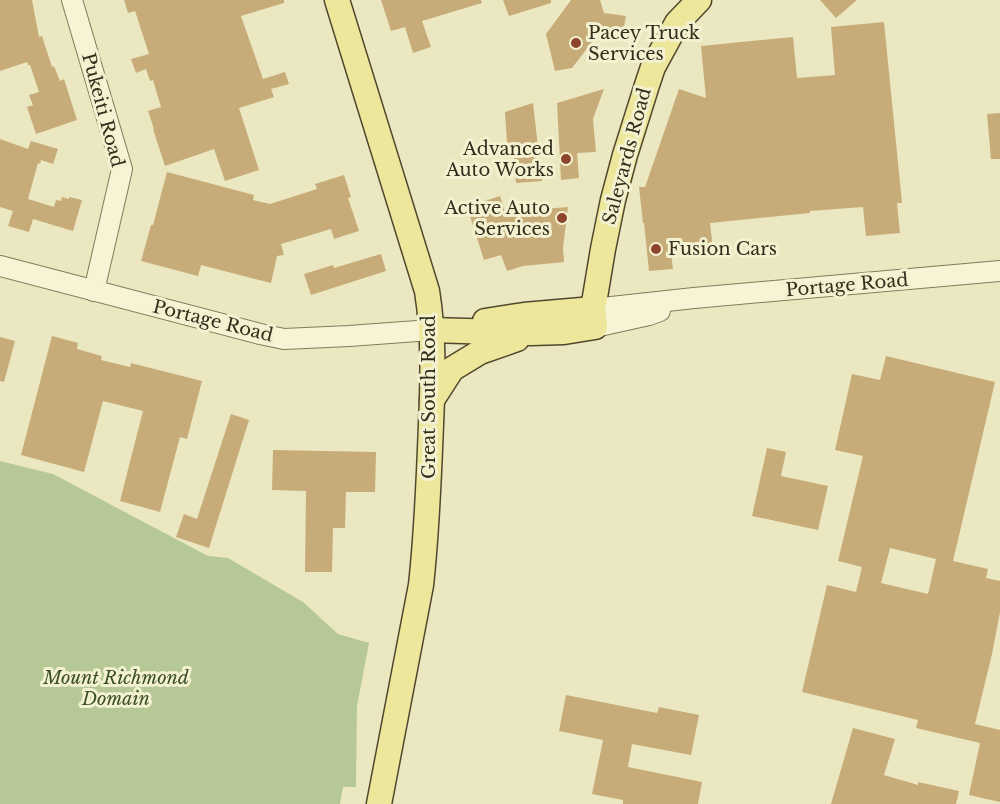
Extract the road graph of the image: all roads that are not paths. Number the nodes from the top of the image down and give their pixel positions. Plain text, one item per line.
1 (72, 0) edge
2 (337, 0) edge
3 (699, 0) edge
4 (601, 264) junction
5 (0, 266) edge
6 (1000, 271) edge
7 (94, 291) junction
8 (594, 318) junction
9 (527, 324) junction
10 (431, 330) junction
11 (432, 400) junction
12 (380, 804) edge

1 - 7 street, Pukeiti Road
2 - 10 main road, Great South Road
3 - 4 main road, Saleyards Road
4 - 8 main road, Saleyards Road
4 - 9 main road
5 - 7 street, Portage Road
6 - 8 street, Portage Road
7 - 10 street, Portage Road
8 - 9 main road, Portage Road
9 - 10 main road, Portage Road
9 - 11 main road
10 - 11 main road, Great South Road
11 - 12 main road, Great South Road

